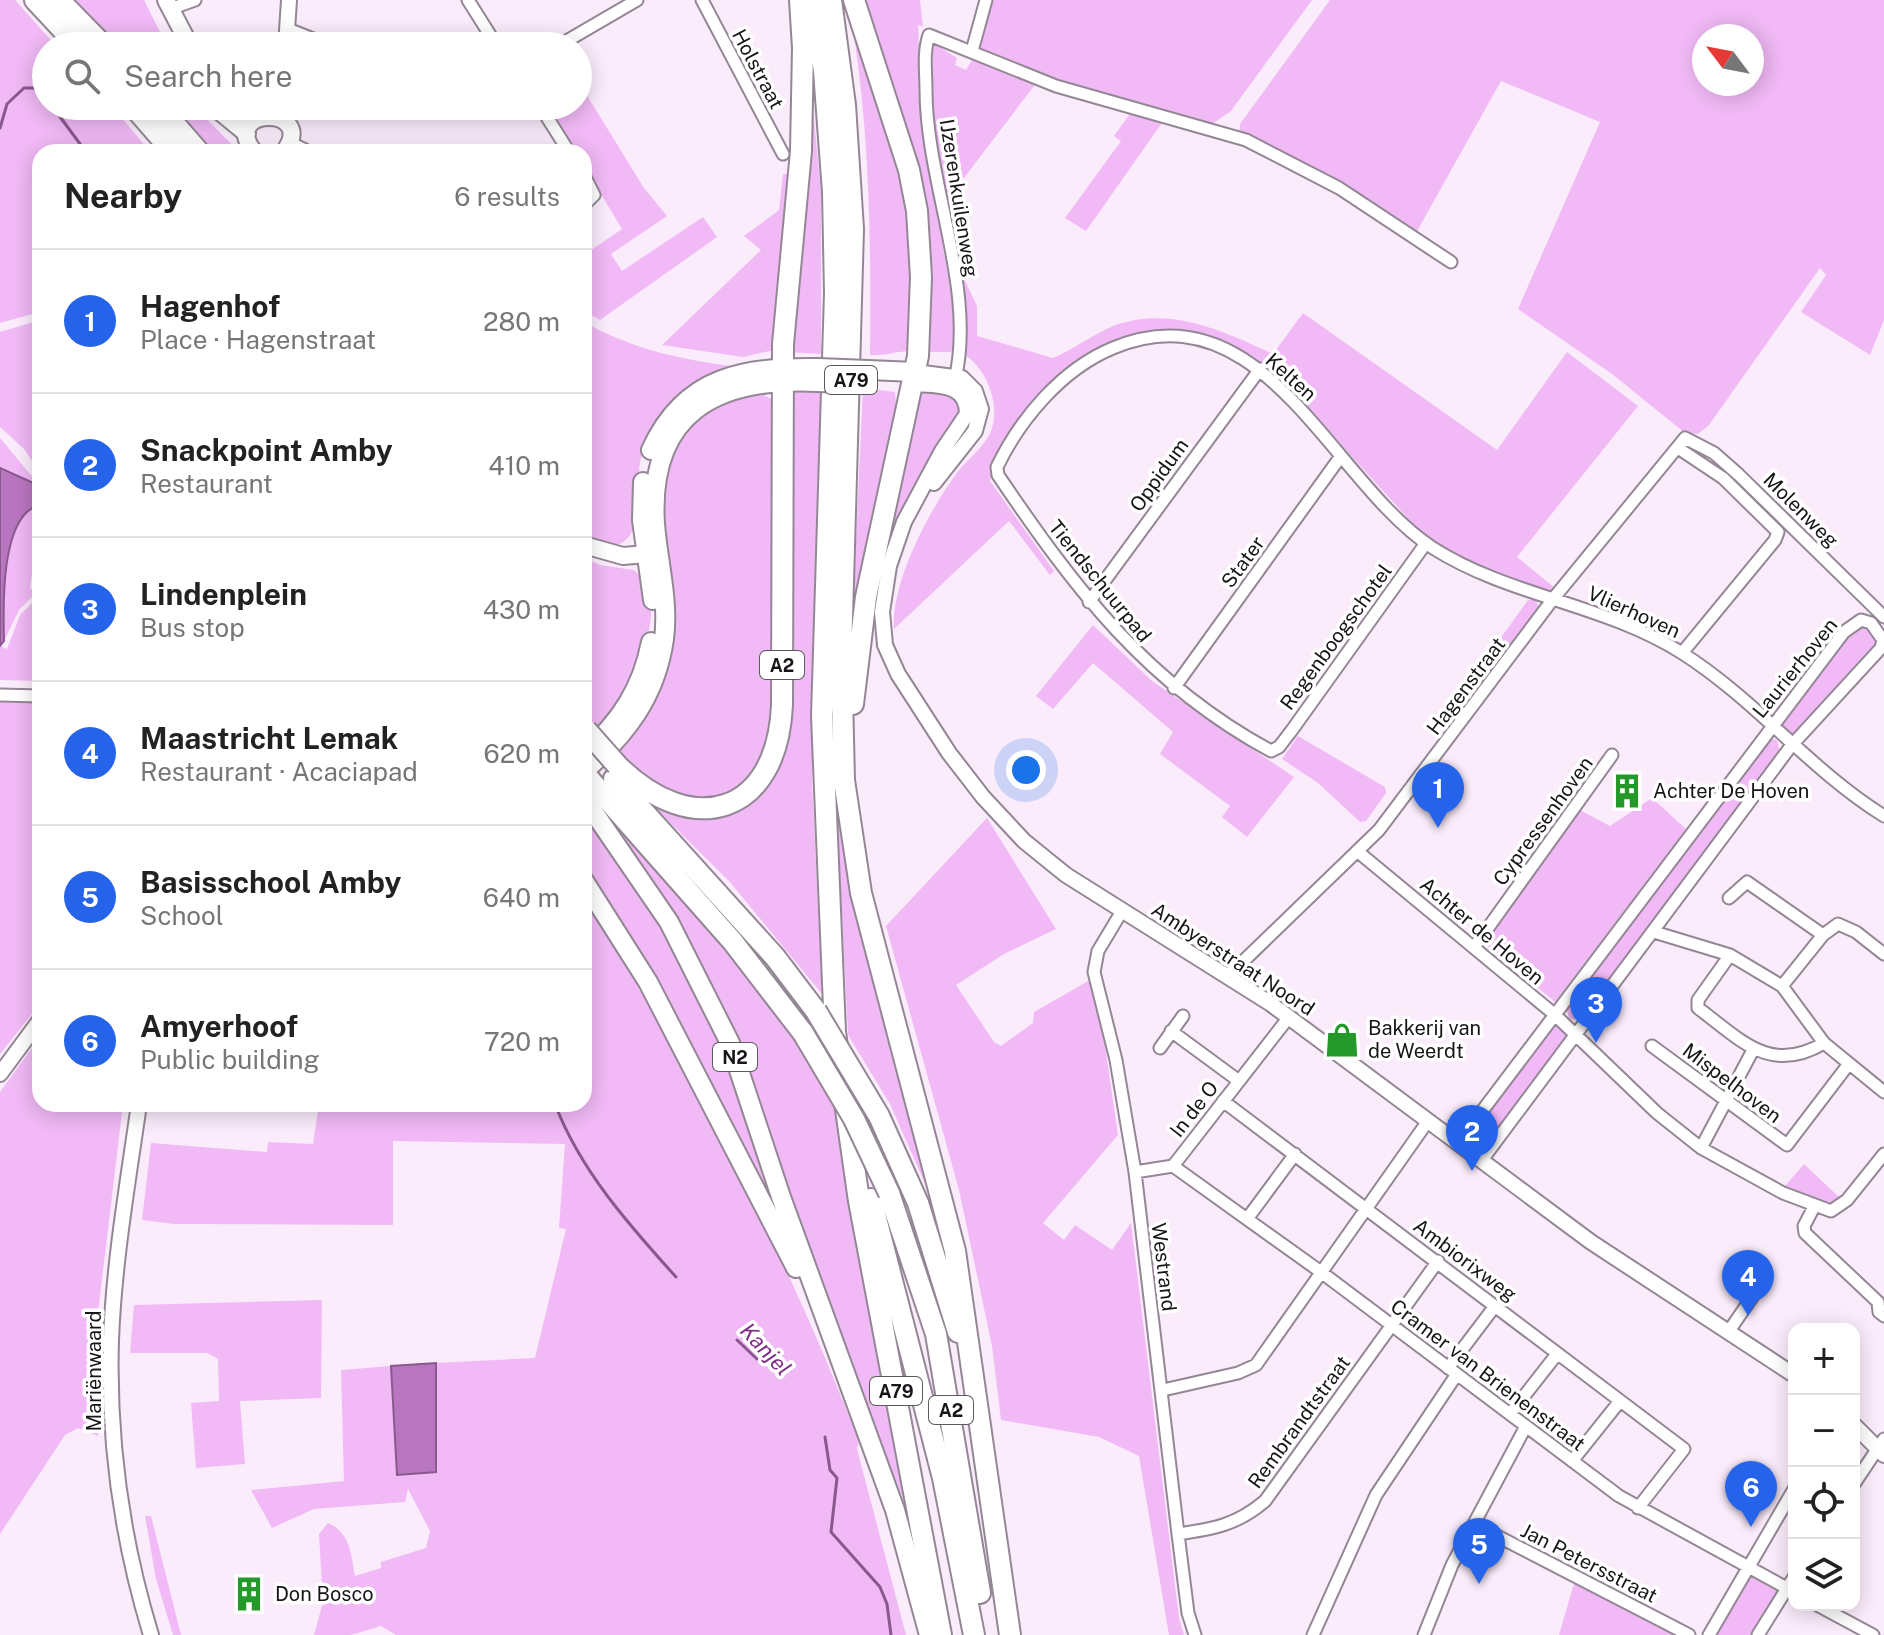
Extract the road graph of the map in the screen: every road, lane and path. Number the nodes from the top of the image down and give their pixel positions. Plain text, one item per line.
1 (35, 0) edge
2 (59, 0) edge
3 (195, 0) edge
4 (289, 0) edge
5 (468, 0) edge
6 (637, 0) edge
7 (702, 0) edge
8 (800, 0) edge
9 (813, 0) edge
10 (831, 0) edge
11 (854, 0) edge
12 (986, 0) edge
13 (168, 5) edge
14 (288, 29) junction
15 (65, 32) edge
16 (90, 32) edge
17 (182, 32) edge
18 (288, 32) edge
19 (296, 32) edge
20 (488, 32) edge
21 (582, 32) edge
22 (972, 51) junction
23 (146, 120) edge
24 (171, 120) edge
25 (237, 120) edge
26 (242, 120) edge
27 (261, 120) edge
28 (282, 120) edge
29 (549, 120) edge
30 (250, 128) junction
31 (155, 130) junction
32 (163, 144) edge
33 (166, 144) edge
34 (192, 144) edge
35 (253, 144) edge
36 (291, 144) edge
37 (564, 144) edge
38 (783, 154) dead end
39 (1451, 262) dead end
40 (1260, 369) junction
41 (783, 374) junction
42 (913, 378) junction
43 (954, 382) junction
44 (1682, 443) junction
45 (1341, 456) junction
46 (997, 467) joint
47 (1426, 543) junction
48 (592, 547) edge
49 (653, 554) junction
50 (1553, 599) junction
51 (1089, 602) junction
52 (1884, 617) edge
53 (1682, 653) junction
54 (1174, 688) junction
55 (0, 695) edge
56 (32, 696) edge
57 (1771, 726) junction
58 (592, 746) edge
59 (1791, 746) junction
60 (1275, 751) joint
61 (1612, 755) dead end
62 (843, 760) junction
63 (595, 777) edge
64 (1884, 816) edge
65 (1357, 851) junction
66 (592, 894) edge
67 (1729, 898) dead end
68 (1122, 911) junction
69 (1654, 932) junction
70 (1823, 935) junction
71 (1475, 946) junction
72 (1884, 954) edge
73 (1730, 955) junction
74 (1228, 976) junction
75 (1782, 986) junction
76 (825, 1009) junction
77 (1554, 1014) junction
78 (1183, 1016) dead end
79 (1289, 1017) junction
80 (32, 1031) edge
81 (1171, 1031) junction
82 (1577, 1036) junction
83 (1824, 1043) junction
84 (1652, 1046) dead end
85 (1160, 1048) dead end
86 (1753, 1050) junction
87 (1848, 1065) junction
88 (0, 1074) edge
89 (1239, 1081) junction
90 (1884, 1092) edge
91 (1223, 1101) junction
92 (1725, 1102) junction
93 (138, 1112) edge
94 (1428, 1121) junction
95 (1458, 1143) junction
96 (1701, 1148) junction
97 (1295, 1154) junction
98 (1884, 1154) edge
99 (1482, 1160) junction
100 (1173, 1166) junction
101 (1135, 1172) junction
102 (1814, 1207) junction
103 (1366, 1210) junction
104 (1247, 1219) junction
105 (1438, 1261) junction
106 (1321, 1272) junction
107 (1757, 1290) dead end
108 (1881, 1299) edge
109 (1495, 1306) junction
110 (1884, 1316) edge
111 (1390, 1325) junction
112 (1729, 1331) junction
113 (833, 1342) junction
114 (1557, 1354) junction
115 (1452, 1371) junction
116 (1788, 1371) edge
117 (971, 1374) junction
118 (1163, 1390) junction
119 (1620, 1401) junction
120 (1510, 1414) junction
121 (1526, 1426) junction
122 (1860, 1430) edge
123 (1882, 1447) edge
124 (1572, 1461) junction
125 (1860, 1476) edge
126 (1788, 1499) edge
127 (1638, 1508) junction
128 (1474, 1524) junction
129 (1178, 1534) junction
130 (1748, 1568) junction
131 (1788, 1589) edge
132 (1788, 1593) edge
133 (1826, 1611) edge
134 (1854, 1630) edge
135 (151, 1635) edge
136 (929, 1635) edge
137 (941, 1635) edge
138 (974, 1635) edge
139 (986, 1635) edge
140 (1010, 1635) edge
141 (1195, 1635) edge
142 (1313, 1635) edge
143 (1424, 1635) edge
144 (1689, 1635) edge
145 (1709, 1635) edge
146 (1758, 1635) edge
147 (1873, 1635) edge

1 - 15 highway
2 - 16 highway
3 - 13 street
4 - 14 street
5 - 20 street
6 - 21 street
7 - 38 street, Holstraat
8 - 41 highway
9 - 76 highway, A79
10 - 62 highway, A79
11 - 42 highway, A79
12 - 22 street
13 - 17 main road
14 - 18 street
14 - 19 street
22 - 39 street, IJzerenkuilenweg
22 - 43 street, IJzerenkuilenweg
23 - 31 highway
24 - 34 highway
25 - 30 main road
26 - 30 main road
27 - 30 main road
28 - 36 main road
29 - 37 street
30 - 35 main road
31 - 32 highway
31 - 33 highway
40 - 45 street, Kelten
40 - 46 street, Kelten
40 - 51 street, Oppidum
41 - 42 main road, bridge
41 - 49 main road
41 - 63 highway, A2
42 - 43 street
42 - 62 highway, A79
43 - 68 street, Ambyerstraat Noord
44 - 50 street, Hagenstraat
44 - 52 street, Molenweg
44 - 53 street
45 - 47 street, Kelten
45 - 54 street, Stater
46 - 51 street, Tiendschuurpad
47 - 50 street, Kelten
47 - 60 street, Regenboogschotel
48 - 49 main road
49 - 58 main road
49 - 63 main road
50 - 53 street, Vlierhoven
50 - 65 street, Hagenstraat
51 - 54 street, Tiendschuurpad
53 - 57 street, Vlierhoven
54 - 60 street, Tiendschuurpad
55 - 56 street
57 - 59 street, Vlierhoven
57 - 59 street, Laurierhoven
57 - 77 street, Laurierhoven
59 - 64 street, Vlierhoven
59 - 69 street, Laurierhoven
61 - 71 street, Cypressenhoven
62 - 117 highway, A79
63 - 76 highway, A2
63 - 113 main road, N2
63 - 139 highway, A2, bridge
65 - 71 street, Achter de Hoven
65 - 74 street, Hagenstraat
66 - 113 main road, N2
67 - 70 street
68 - 74 street, Ambyerstraat Noord
68 - 101 street, Westrand
69 - 73 street
69 - 82 street, Laurierhoven
70 - 72 street
70 - 75 street
71 - 77 street, Achter de Hoven
73 - 75 street
73 - 86 street
74 - 79 street, Ambyerstraat Noord
75 - 83 street
76 - 117 highway, A2, bridge
76 - 137 highway, A79
76 - 138 highway, A79
77 - 82 street, Achter de Hoven
77 - 95 street, Laurierhoven
78 - 81 street
79 - 89 street, In de O
79 - 94 street, Ambyerstraat Noord
80 - 88 street
81 - 85 street
81 - 89 street, In de O
82 - 96 street, Achter de Hoven
82 - 99 street, Laurierhoven
83 - 86 street
83 - 87 street
84 - 92 street, Mispelhoven
86 - 92 street
87 - 90 street
87 - 92 street, Mispelhoven
89 - 91 street, In de O
91 - 97 street, Ambiorixweg
91 - 100 street, In de O
92 - 96 street
93 - 135 street, Mariënwaard
94 - 95 street, Ambyerstraat Noord
94 - 103 street
95 - 99 street, Ambyerstraat Noord
96 - 102 street, Achter de Hoven
97 - 103 street, Ambiorixweg
97 - 104 street
98 - 102 street
99 - 112 street, Ambyerstraat Noord
100 - 101 street, In de O
100 - 104 street, Cramer van Brienenstraat
101 - 118 street, Westrand
102 - 108 street
103 - 105 street, Ambiorixweg
103 - 106 street
104 - 106 street, Cramer van Brienenstraat
105 - 109 street, Ambiorixweg
105 - 111 street, Rembrandtstraat
106 - 111 street, Cramer van Brienenstraat
106 - 118 street
107 - 112 street
108 - 110 street
109 - 114 street, Ambiorixweg
109 - 115 street
111 - 115 street, Cramer van Brienenstraat
111 - 129 street, Rembrandtstraat
112 - 116 street, Ambyerstraat Noord
113 - 136 main road, N2
114 - 119 street, Ambiorixweg
114 - 120 street
115 - 120 street, Cramer van Brienenstraat
115 - 142 street
117 - 140 highway, A2
118 - 129 street, Westrand
119 - 124 street
119 - 127 street, Ambiorixweg
120 - 121 street, Cramer van Brienenstraat
121 - 124 street, Cramer van Brienenstraat
121 - 128 street
122 - 123 street
123 - 125 street
124 - 127 street, Cramer van Brienenstraat
126 - 130 street
127 - 130 street, Cramer van Brienenstraat
128 - 143 street
128 - 144 street, Jan Petersstraat
129 - 141 street, Westrand
130 - 131 street, Cramer van Brienenstraat
130 - 145 street
132 - 146 street
133 - 134 street
134 - 147 street

